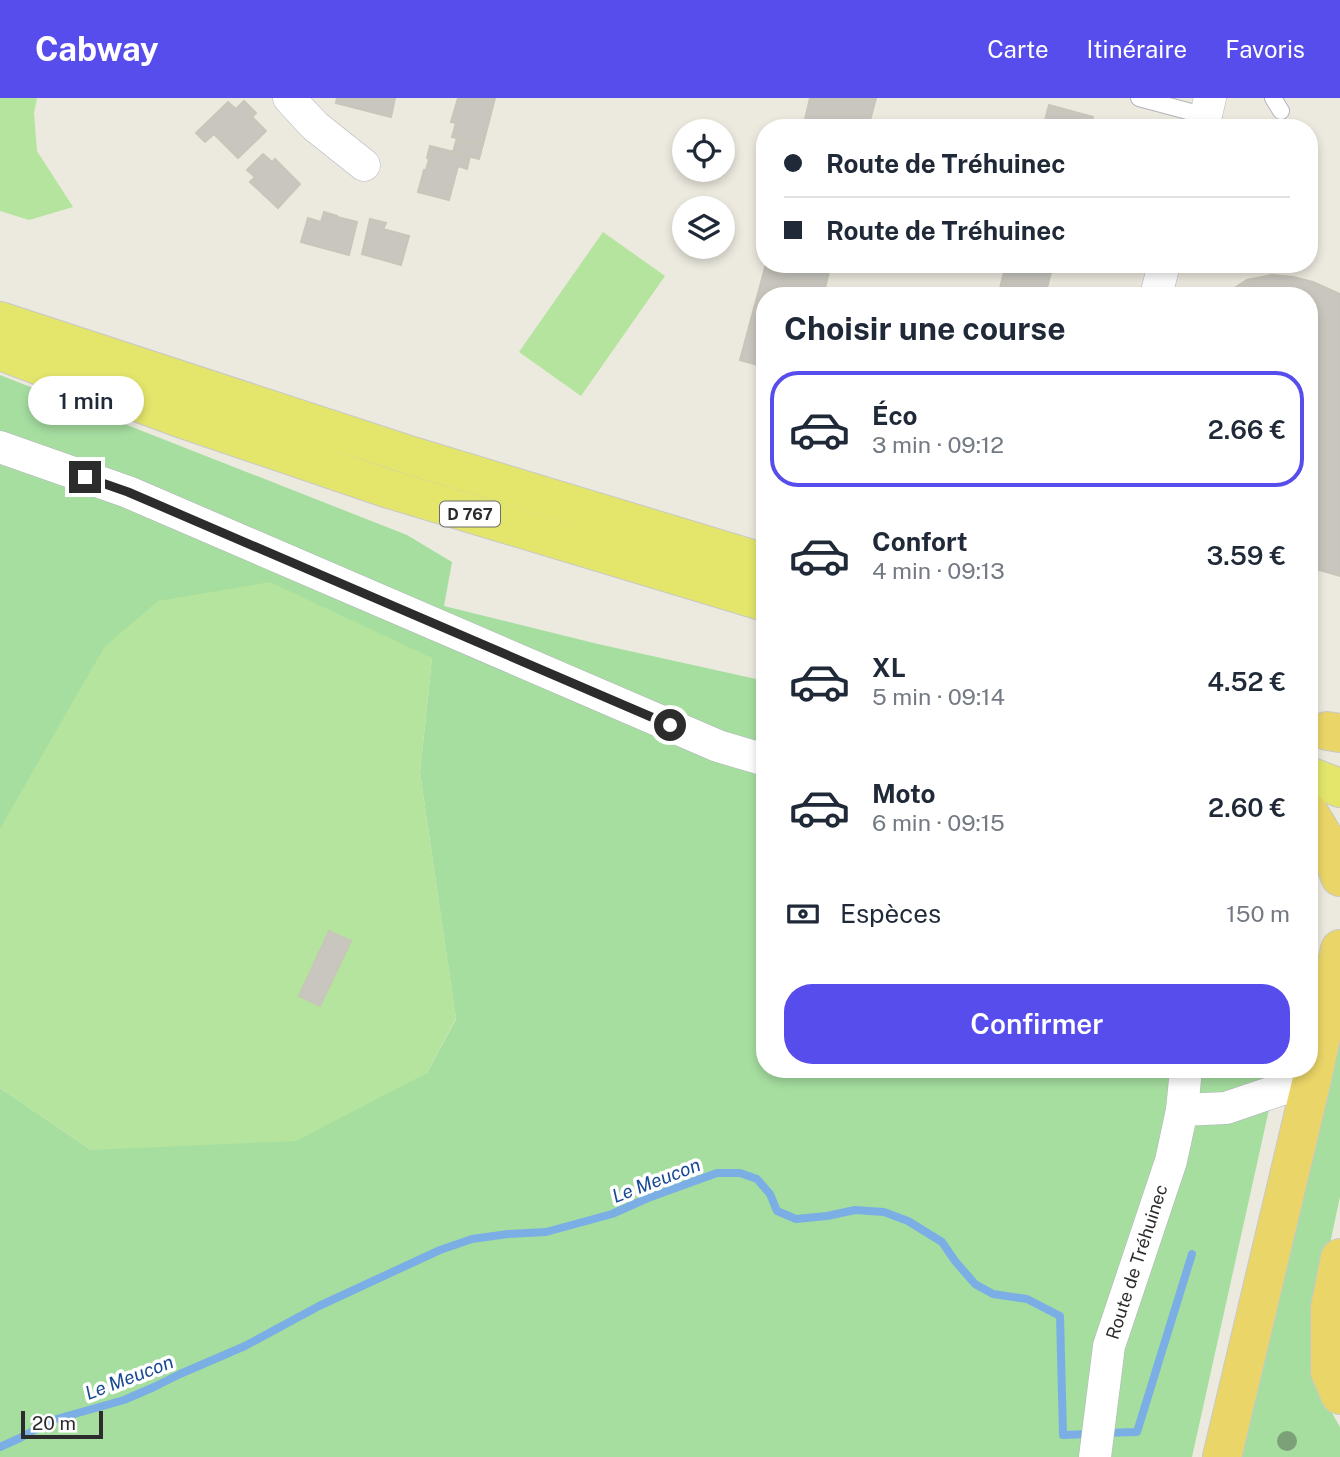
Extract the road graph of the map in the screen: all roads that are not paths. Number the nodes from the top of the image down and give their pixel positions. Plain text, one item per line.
1 (289, 98) edge
2 (1139, 98) edge
3 (1206, 114) edge
4 (364, 165) dead end
5 (0, 321) edge
6 (0, 351) edge
7 (0, 447) edge
8 (756, 560) edge
9 (756, 599) edge
10 (756, 757) edge
11 (1318, 779) edge
12 (1340, 788) edge
13 (1318, 826) edge
14 (1340, 877) edge
15 (1340, 949) edge
16 (1318, 1051) edge
17 (1185, 1078) edge
18 (1312, 1079) joint
19 (1182, 1110) junction
20 (1340, 1258) edge
21 (1340, 1395) edge
22 (1095, 1457) edge
23 (1222, 1457) edge

1 - 4 street
2 - 3 lane
5 - 8 main road, D 767
6 - 9 main road, D 767
7 - 10 street
11 - 12 main road
13 - 14 highway
15 - 16 highway
17 - 19 street, Route de Tréhuinec
18 - 19 street
18 - 23 highway
19 - 22 street, Route de Tréhuinec
20 - 21 highway

